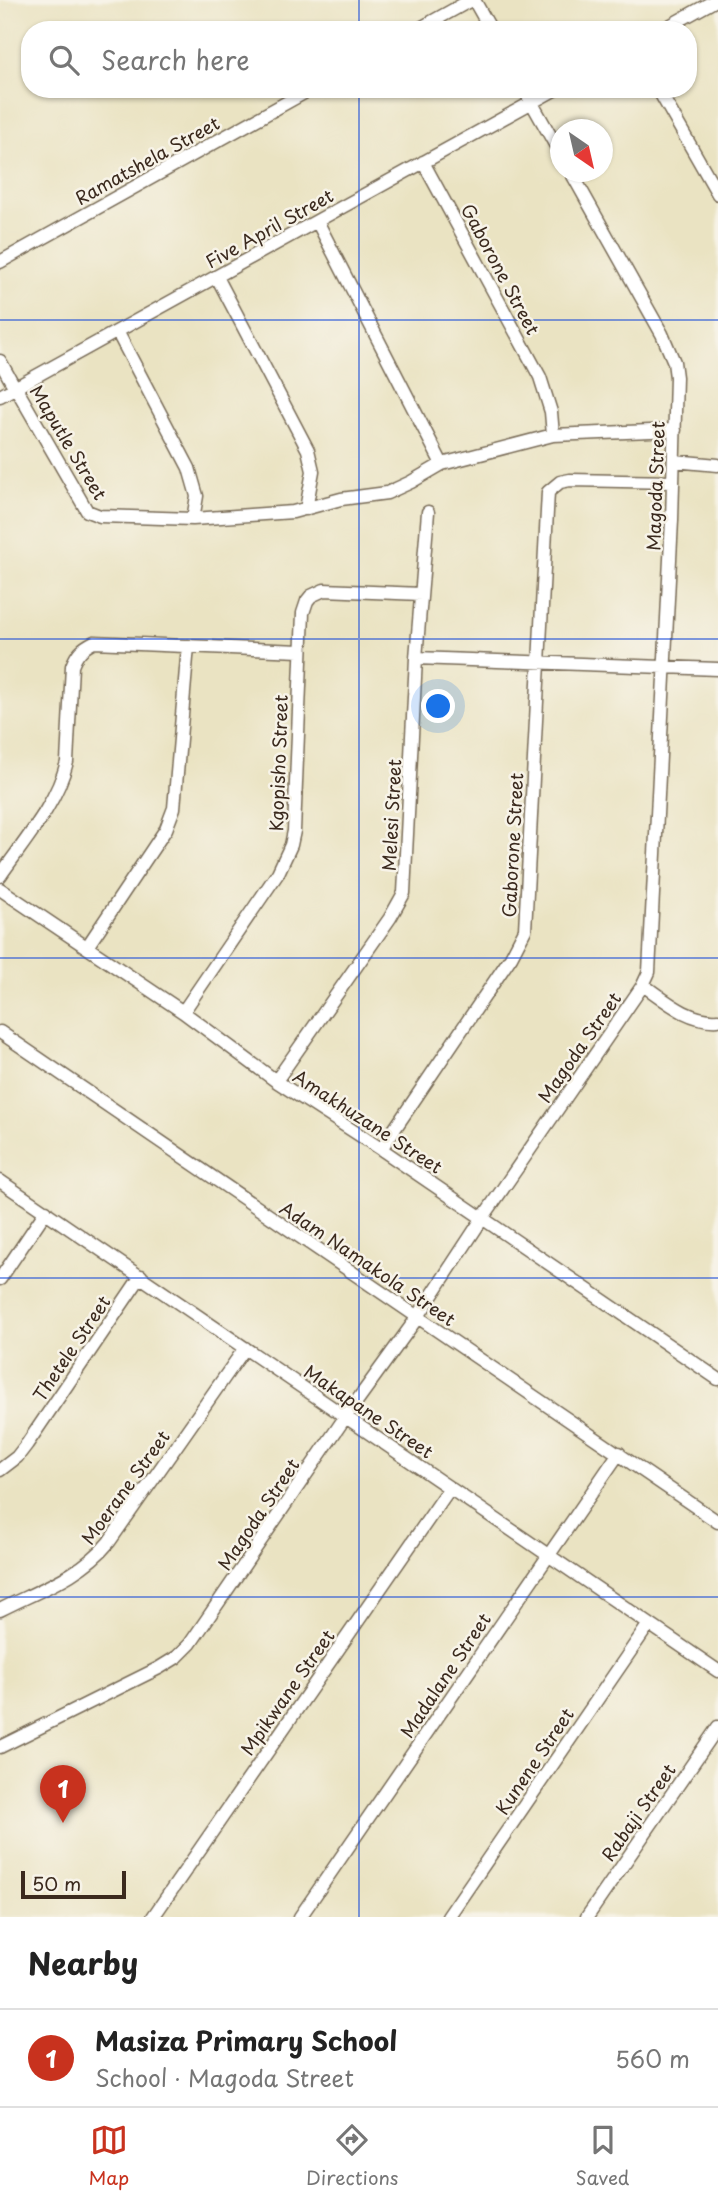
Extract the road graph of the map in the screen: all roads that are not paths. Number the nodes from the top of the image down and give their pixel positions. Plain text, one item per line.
1 (472, 0) edge
2 (716, 0) edge
3 (434, 21) edge
4 (485, 21) edge
5 (678, 21) edge
6 (294, 98) edge
7 (530, 98) edge
8 (539, 98) edge
9 (662, 98) edge
10 (532, 102) junction
11 (550, 134) edge
12 (423, 162) junction
13 (577, 182) edge
14 (718, 194) edge
15 (317, 221) junction
16 (0, 262) edge
17 (218, 277) junction
18 (118, 332) junction
19 (0, 361) edge
20 (16, 388) junction
21 (0, 396) edge
22 (675, 430) junction
23 (553, 435) junction
24 (674, 461) junction
25 (442, 464) junction
26 (718, 465) edge
27 (673, 482) junction
28 (306, 509) junction
29 (428, 512) dead end
30 (192, 519) junction
31 (421, 594) junction
32 (188, 646) junction
33 (300, 650) junction
34 (416, 658) junction
35 (538, 662) junction
36 (665, 667) junction
37 (718, 668) edge
38 (0, 876) edge
39 (0, 889) edge
40 (87, 947) junction
41 (643, 985) junction
42 (183, 1012) junction
43 (718, 1020) edge
44 (0, 1032) edge
45 (276, 1081) junction
46 (381, 1149) junction
47 (0, 1181) edge
48 (46, 1211) junction
49 (482, 1219) junction
50 (141, 1276) junction
51 (0, 1279) edge
52 (417, 1318) junction
53 (246, 1348) junction
54 (718, 1379) edge
55 (346, 1416) junction
56 (619, 1453) junction
57 (0, 1470) edge
58 (450, 1488) junction
59 (718, 1522) edge
60 (548, 1554) junction
61 (0, 1610) edge
62 (649, 1624) junction
63 (718, 1671) edge
64 (718, 1727) edge
65 (0, 1747) edge
66 (153, 1917) edge
67 (300, 1917) edge
68 (449, 1917) edge
69 (587, 1917) edge

1 - 3 street
1 - 4 street
2 - 5 street
6 - 16 street, Ramatshela Street
7 - 10 street
8 - 10 street, Five April Street
9 - 14 street
10 - 11 street
10 - 12 street, Five April Street
12 - 15 street, Five April Street
12 - 23 street, Gaborone Street
13 - 22 street, Magoda Street
15 - 17 street, Five April Street
15 - 25 street
17 - 18 street, Five April Street
17 - 28 street
18 - 20 street, Five April Street
18 - 30 street
19 - 20 street, Maputle Street
20 - 21 street, Five April Street
20 - 30 street, Maputle Street
22 - 23 street
22 - 24 street, Magoda Street
23 - 25 street
24 - 26 street
24 - 27 street, Magoda Street
25 - 28 street
27 - 35 street, Gaborone Street
27 - 36 street, Magoda Street
28 - 30 street
29 - 31 street, Melesi Street
31 - 33 street, Kgopisho Street
31 - 34 street, Melesi Street
32 - 33 street
32 - 38 street
32 - 40 street
33 - 42 street, Kgopisho Street
34 - 35 street
34 - 45 street, Melesi Street
35 - 36 street
35 - 46 street, Gaborone Street
36 - 37 street
36 - 41 street, Magoda Street
39 - 40 street, Amakhuzane Street
40 - 42 street, Amakhuzane Street
41 - 43 street
41 - 49 street, Magoda Street
42 - 45 street, Amakhuzane Street
44 - 52 street, Adam Namakola Street
45 - 46 street, Amakhuzane Street
46 - 49 street, Amakhuzane Street
47 - 48 street, Makapane Street
48 - 50 street, Makapane Street
48 - 51 street
49 - 52 street, Magoda Street
49 - 54 street, Amakhuzane Street
50 - 53 street, Makapane Street
50 - 57 street, Thetele Street
52 - 55 street, Magoda Street
52 - 56 street, Adam Namakola Street
53 - 55 street, Makapane Street
53 - 61 street, Moerane Street
55 - 58 street, Makapane Street
55 - 65 street, Magoda Street
56 - 59 street, Adam Namakola Street
56 - 60 street, Madalane Street
58 - 60 street, Makapane Street
58 - 66 street, Mpikwane Street
60 - 62 street, Makapane Street
60 - 67 street, Madalane Street
62 - 63 street, Makapane Street
62 - 68 street, Kunene Street
64 - 69 street, Rabaji Street

